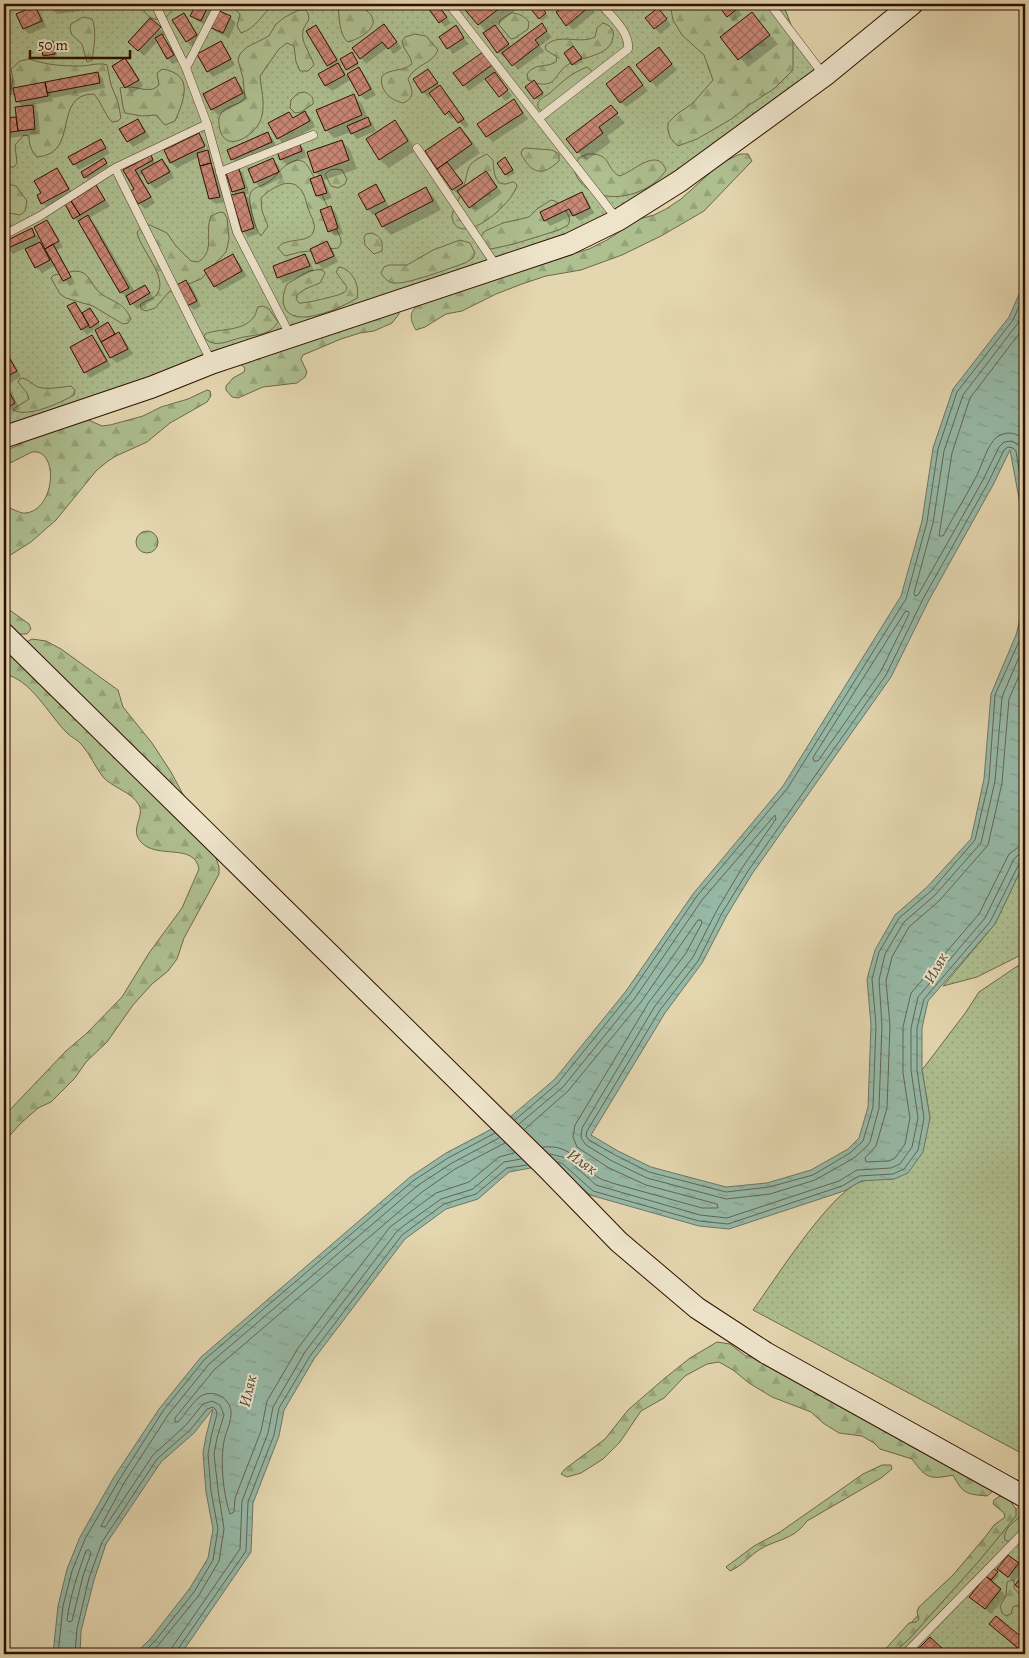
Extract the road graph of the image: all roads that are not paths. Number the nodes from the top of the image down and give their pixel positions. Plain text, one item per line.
1 (155, 4) edge
2 (219, 4) edge
3 (449, 4) edge
4 (601, 4) edge
5 (770, 4) edge
6 (912, 4) edge
7 (186, 68) junction
8 (824, 76) junction
9 (539, 118) junction
10 (207, 124) junction
11 (313, 135) dead end
12 (417, 148) dead end
13 (115, 168) junction
14 (220, 172) junction
15 (618, 220) junction
16 (4, 235) edge
17 (497, 268) junction
18 (291, 336) junction
19 (212, 363) junction
20 (4, 437) edge
21 (4, 634) edge
22 (1025, 1497) edge
23 (1025, 1531) edge
24 (906, 1654) edge

1 - 7 lane
2 - 7 lane
3 - 9 lane
4 - 9 lane
5 - 8 lane
6 - 8 street
7 - 10 lane
8 - 15 street
9 - 15 lane
10 - 13 lane
10 - 14 lane
11 - 14 lane
12 - 17 lane
13 - 16 lane
13 - 19 lane
14 - 18 lane
15 - 17 street
17 - 18 street
18 - 19 street
19 - 20 street
21 - 22 street
23 - 24 lane

